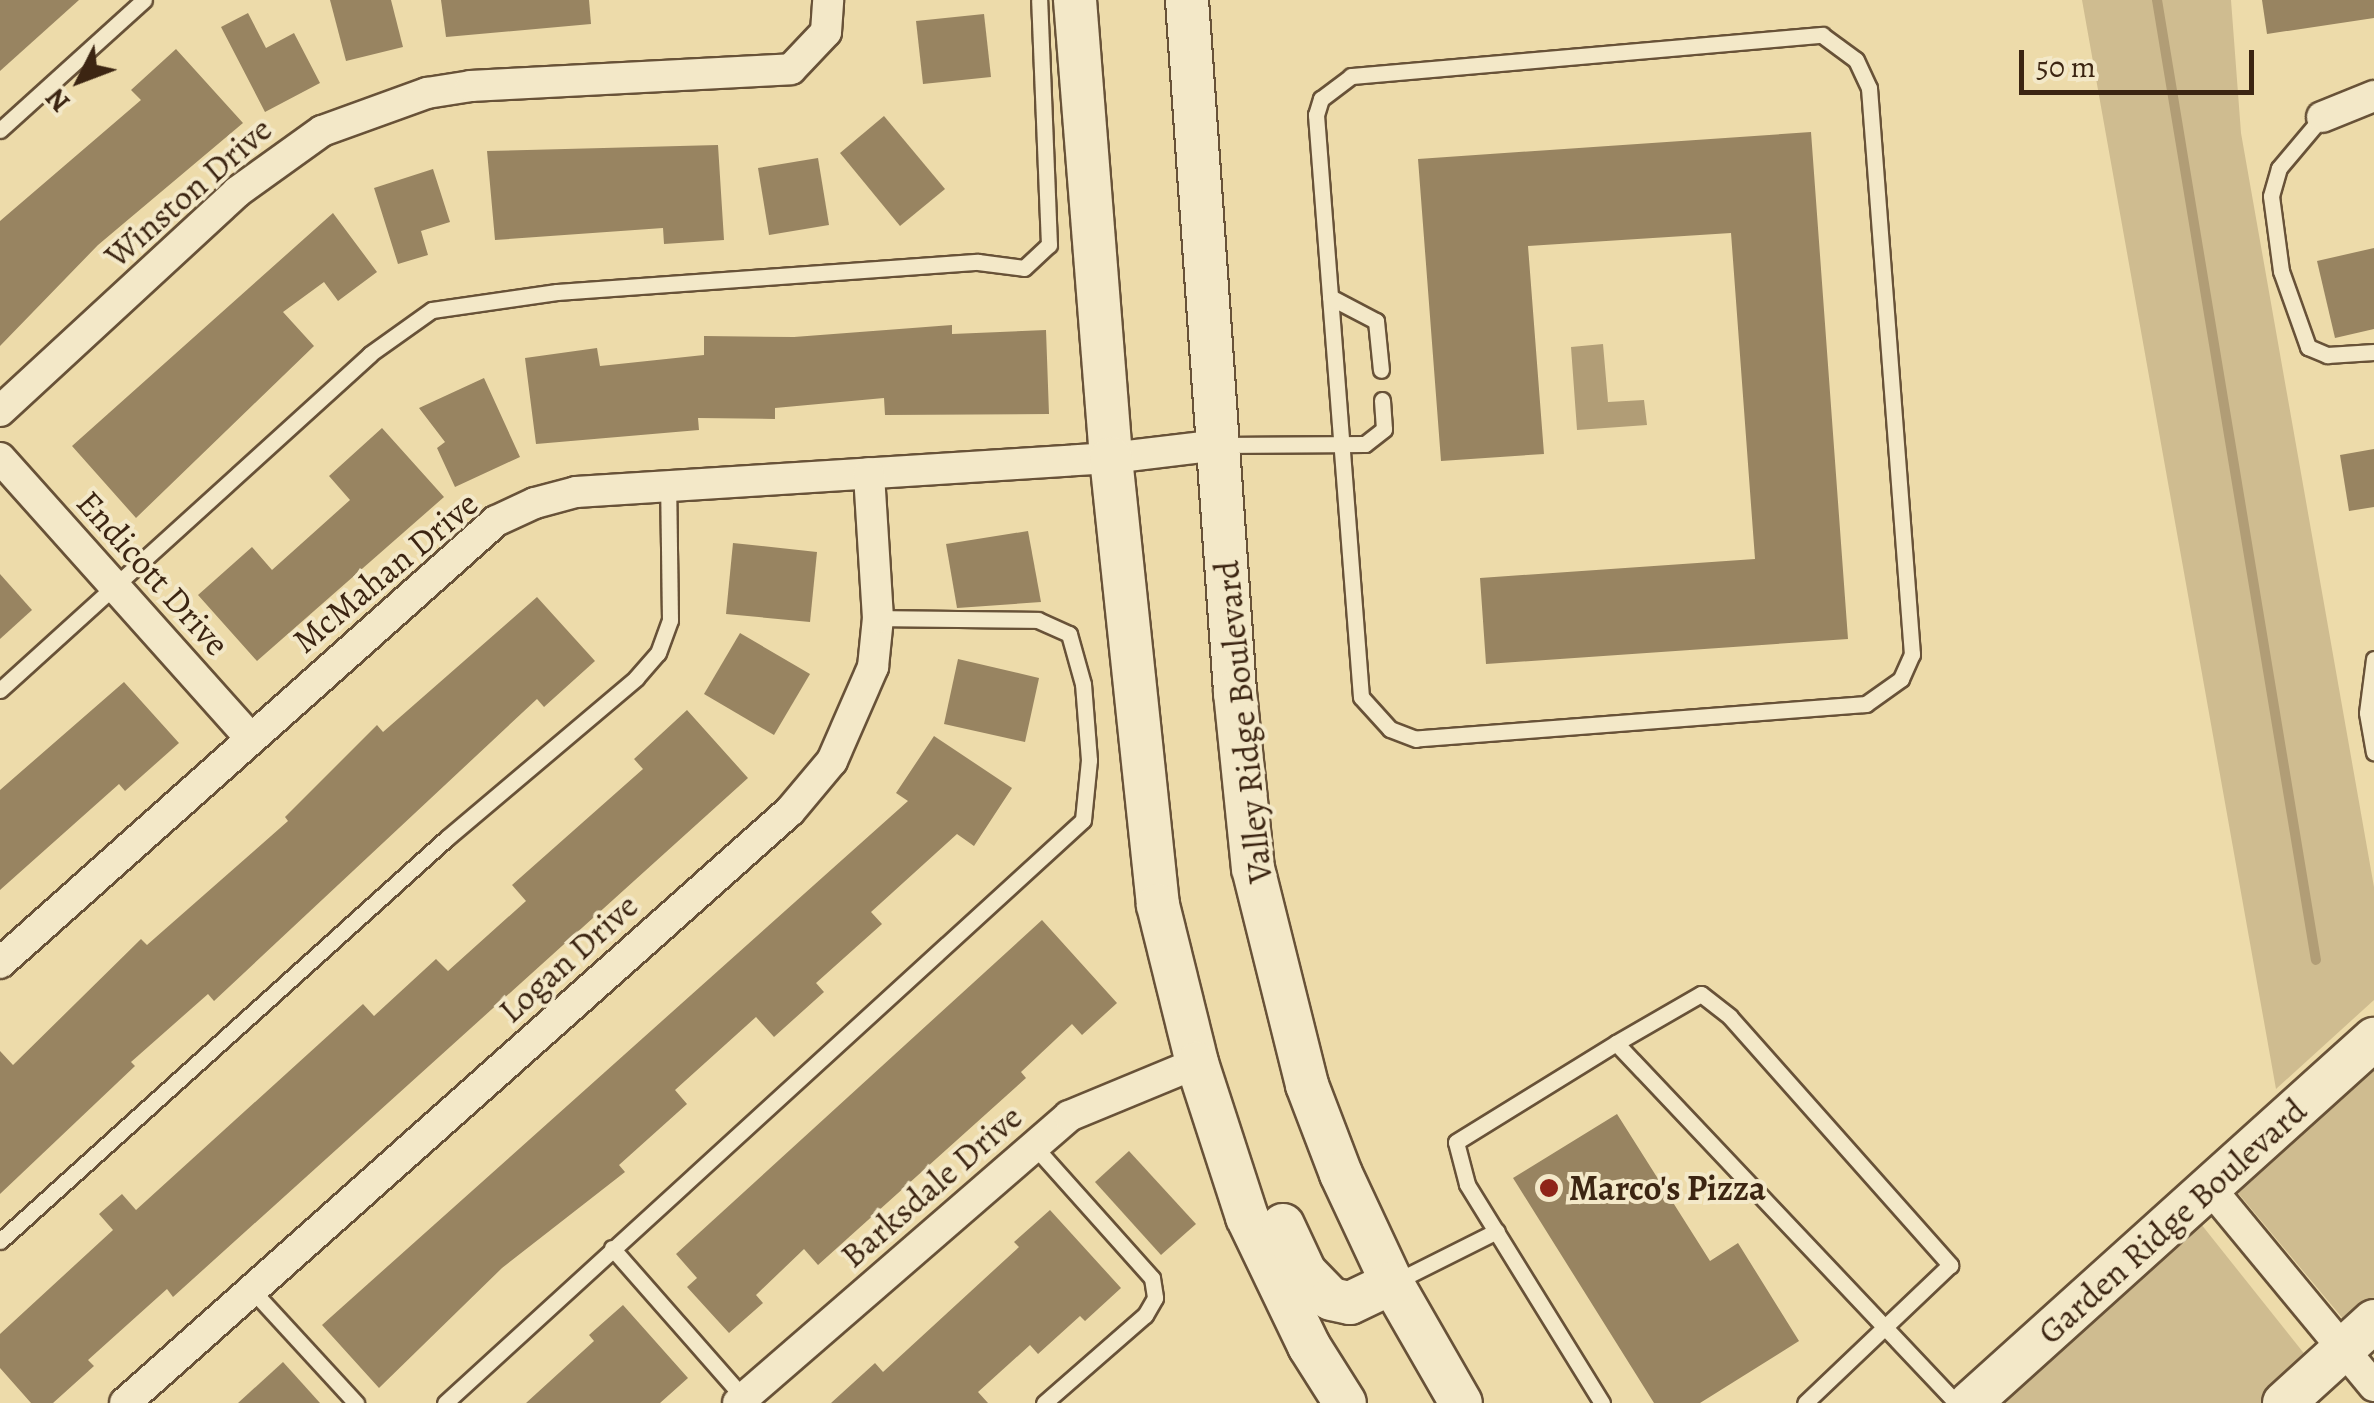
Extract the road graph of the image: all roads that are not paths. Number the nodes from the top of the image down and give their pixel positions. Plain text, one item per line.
1 (144, 0) edge
2 (828, 0) edge
3 (1039, 0) edge
4 (1075, 0) edge
5 (1188, 0) edge
6 (2374, 96) edge
7 (2322, 117) joint
8 (0, 130) edge
9 (1330, 297) junction
10 (2374, 352) edge
11 (1380, 370) dead end
12 (1382, 400) dead end
13 (0, 411) edge
14 (1220, 445) junction
15 (1342, 445) junction
16 (0, 458) edge
17 (1110, 458) junction
18 (870, 473) junction
19 (668, 486) junction
20 (113, 584) junction
21 (878, 618) junction
22 (2374, 660) edge
23 (0, 690) edge
24 (250, 738) junction
25 (2374, 752) edge
26 (0, 964) edge
27 (2374, 1039) edge
28 (1616, 1042) junction
29 (1196, 1064) junction
30 (1220, 1136) junction
31 (1034, 1146) junction
32 (2210, 1188) junction
33 (1496, 1231) junction
34 (0, 1241) edge
35 (612, 1248) junction
36 (1392, 1283) junction
37 (252, 1290) junction
38 (2374, 1321) edge
39 (1886, 1330) junction
40 (2342, 1350) junction
41 (2374, 1386) edge
42 (742, 1400) edge
43 (125, 1403) edge
44 (356, 1403) edge
45 (446, 1403) edge
46 (1044, 1403) edge
47 (1345, 1403) edge
48 (1461, 1403) edge
49 (1602, 1403) edge
50 (1806, 1403) edge
51 (1957, 1403) edge
52 (1970, 1403) edge
53 (2284, 1403) edge

1 - 8 lane
2 - 13 street, Winston Drive
3 - 20 lane
4 - 17 main road
5 - 14 main road, Valley Ridge Boulevard
6 - 7 street
7 - 10 lane
9 - 11 lane
9 - 15 lane
9 - 15 lane
12 - 15 lane
14 - 15 lane
14 - 17 street, McMahan Drive
14 - 36 main road, Valley Ridge Boulevard
16 - 20 street, Endicott Drive
17 - 18 street, McMahan Drive
17 - 29 main road
18 - 19 street, McMahan Drive
18 - 21 street, Logan Drive
19 - 24 street, McMahan Drive
19 - 34 lane
20 - 23 lane
20 - 24 street, Endicott Drive
21 - 35 lane
21 - 37 street, Logan Drive
22 - 25 lane
24 - 26 street, McMahan Drive
27 - 32 main road, Garden Ridge Boulevard
28 - 33 lane
28 - 39 lane
28 - 39 lane
29 - 30 main road
29 - 31 street, Barksdale Drive
30 - 36 main road
30 - 47 main road
31 - 42 street, Barksdale Drive
31 - 46 lane
32 - 40 street
32 - 52 main road, Garden Ridge Boulevard
33 - 36 lane
33 - 49 lane
35 - 42 lane
35 - 45 lane
36 - 48 main road, Valley Ridge Boulevard
37 - 43 street, Logan Drive
37 - 44 lane
38 - 40 main road
39 - 50 lane
39 - 51 lane
40 - 41 street
40 - 53 main road

